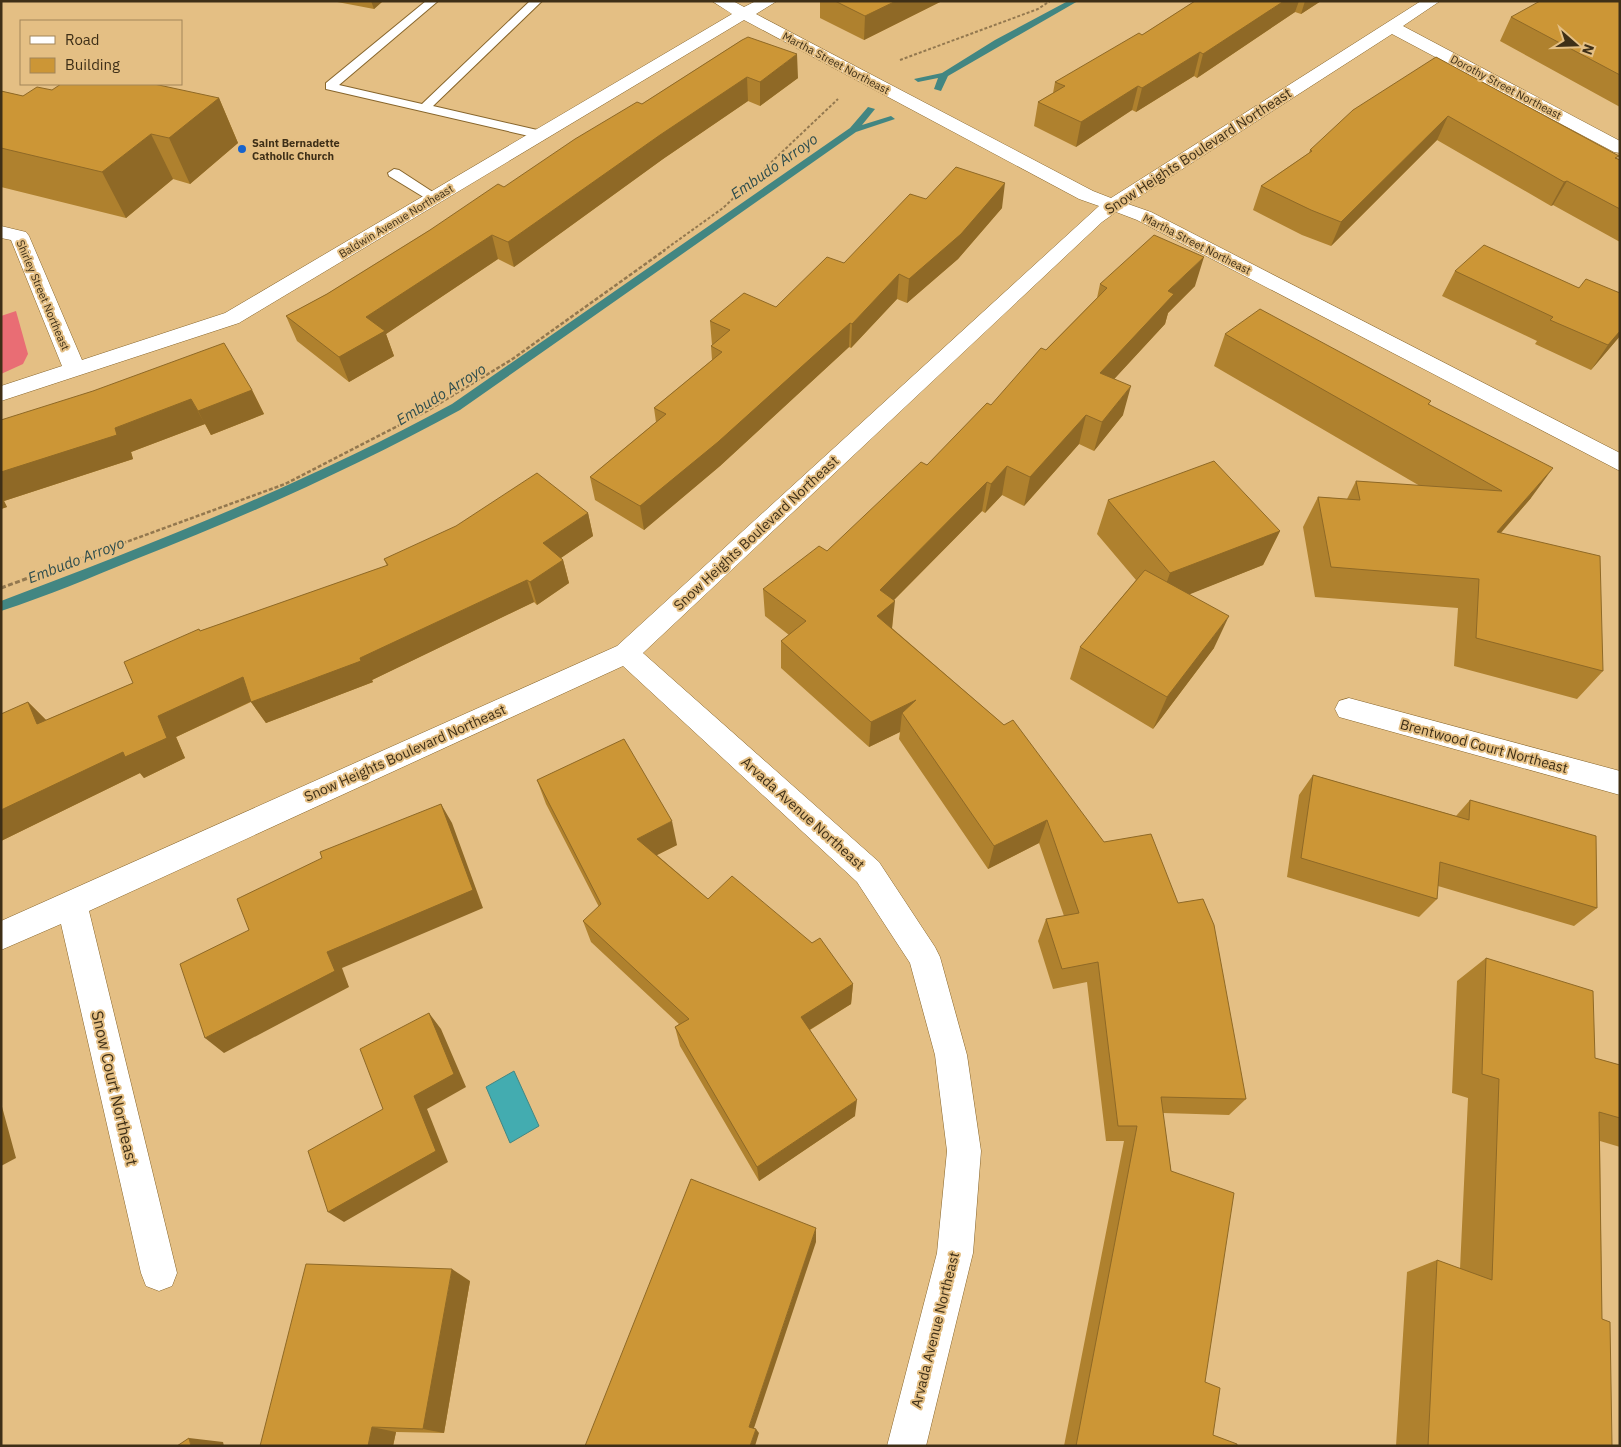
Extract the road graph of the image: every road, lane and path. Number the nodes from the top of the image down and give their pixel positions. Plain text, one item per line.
1 (432, 1) edge
2 (538, 1) edge
3 (720, 1) edge
4 (770, 1) edge
5 (1050, 1) edge
6 (1432, 1) edge
7 (744, 14) junction
8 (1392, 27) junction
9 (863, 77) junction
10 (424, 108) junction
11 (542, 135) junction
12 (1620, 148) edge
13 (394, 173) dead end
14 (435, 198) junction
15 (1113, 204) junction
16 (1, 232) edge
17 (75, 370) junction
18 (1, 394) edge
19 (1620, 463) edge
20 (1, 588) edge
21 (626, 653) junction
22 (1349, 709) dead end
23 (1620, 783) edge
24 (72, 904) junction
25 (1, 936) edge
26 (159, 1272) dead end
27 (906, 1446) edge

1 - 10 lane
2 - 10 lane
3 - 7 street, Martha Street Northeast
4 - 7 street, Baldwin Avenue Northeast
5 - 9 path
6 - 8 street, Snow Heights Boulevard Northeast
7 - 9 street, Martha Street Northeast
7 - 11 street, Baldwin Avenue Northeast
8 - 12 street, Dorothy Street Northeast
8 - 15 street, Snow Heights Boulevard Northeast
9 - 15 street, Martha Street Northeast
9 - 20 path
10 - 11 lane
11 - 14 street, Baldwin Avenue Northeast
13 - 14 lane
14 - 17 street, Baldwin Avenue Northeast
15 - 19 street, Martha Street Northeast
15 - 21 street, Snow Heights Boulevard Northeast
16 - 17 street, Shirley Street Northeast
17 - 18 street, Baldwin Avenue Northeast
21 - 24 street, Snow Heights Boulevard Northeast
21 - 27 street, Arvada Avenue Northeast
22 - 23 street, Brentwood Court Northeast
24 - 25 street, Snow Heights Boulevard Northeast
24 - 26 street, Snow Court Northeast

